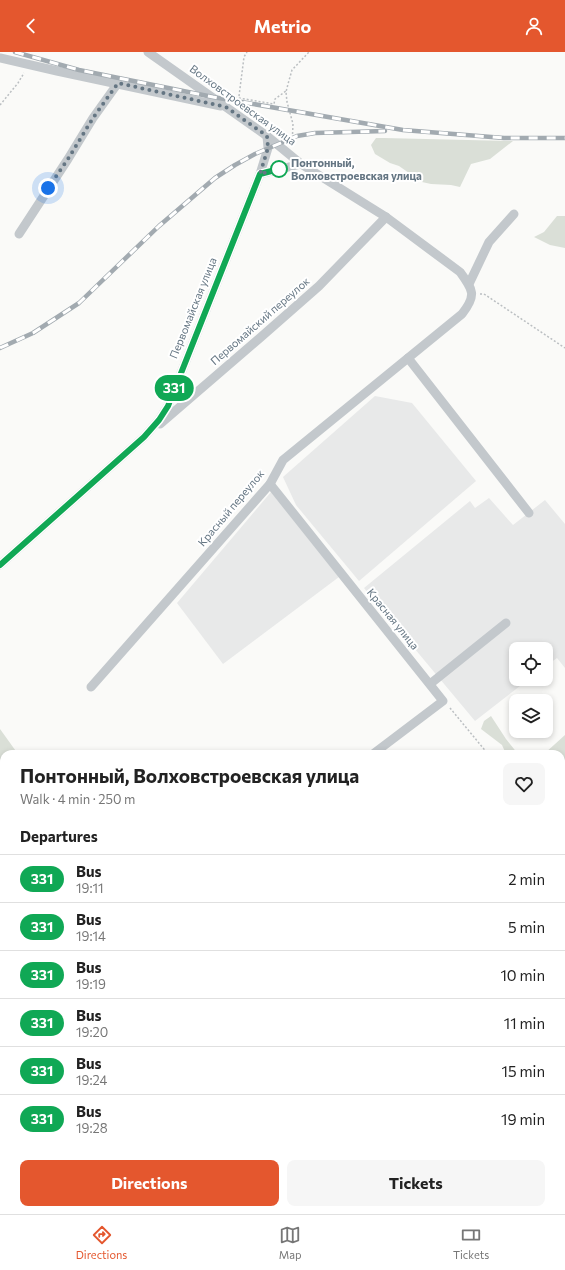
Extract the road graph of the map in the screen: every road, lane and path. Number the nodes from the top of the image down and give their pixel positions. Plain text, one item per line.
1 (148, 52) edge
2 (247, 52) edge
3 (309, 52) edge
4 (0, 58) edge
5 (29, 65) junction
6 (118, 83) junction
7 (287, 90) junction
8 (223, 96) dead end
9 (239, 98) junction
10 (0, 105) edge
11 (226, 107) junction
12 (239, 116) junction
13 (267, 136) junction
14 (292, 152) dead end
15 (301, 164) junction
16 (260, 174) junction
17 (514, 214) dead end
18 (386, 217) junction
19 (19, 234) dead end
20 (469, 284) junction
21 (472, 294) junction
22 (565, 348) edge
23 (408, 358) junction
24 (144, 437) junction
25 (270, 484) junction
26 (529, 513) dead end
27 (0, 565) edge
28 (506, 623) dead end
29 (430, 684) junction
30 (91, 687) dead end
31 (443, 701) junction
32 (378, 750) edge
33 (485, 750) edge

1 - 11 street, Волховстроевская улица
2 - 9 path
3 - 7 path
4 - 5 street
5 - 6 street
5 - 10 path
6 - 11 street
6 - 19 street
7 - 9 path
7 - 14 path
8 - 9 path
9 - 12 path
11 - 12 street, Волховстроевская улица
12 - 13 street, Волховстроевская улица
13 - 15 street, Волховстроевская улица
13 - 16 street, Первомайская улица
15 - 16 street
15 - 18 street, Волховстроевская улица
16 - 24 street, Первомайская улица
17 - 20 street
18 - 20 street, Волховстроевская улица
18 - 24 street, Первомайский переулок
20 - 21 street, Волховстроевская улица
21 - 22 path
21 - 23 street, Красный переулок
23 - 25 street, Красный переулок
23 - 26 street
24 - 27 street, Первомайская улица
25 - 29 street, Красная улица
25 - 30 street, Красный переулок
28 - 29 street
29 - 31 street, Красная улица
31 - 32 street
31 - 33 path

